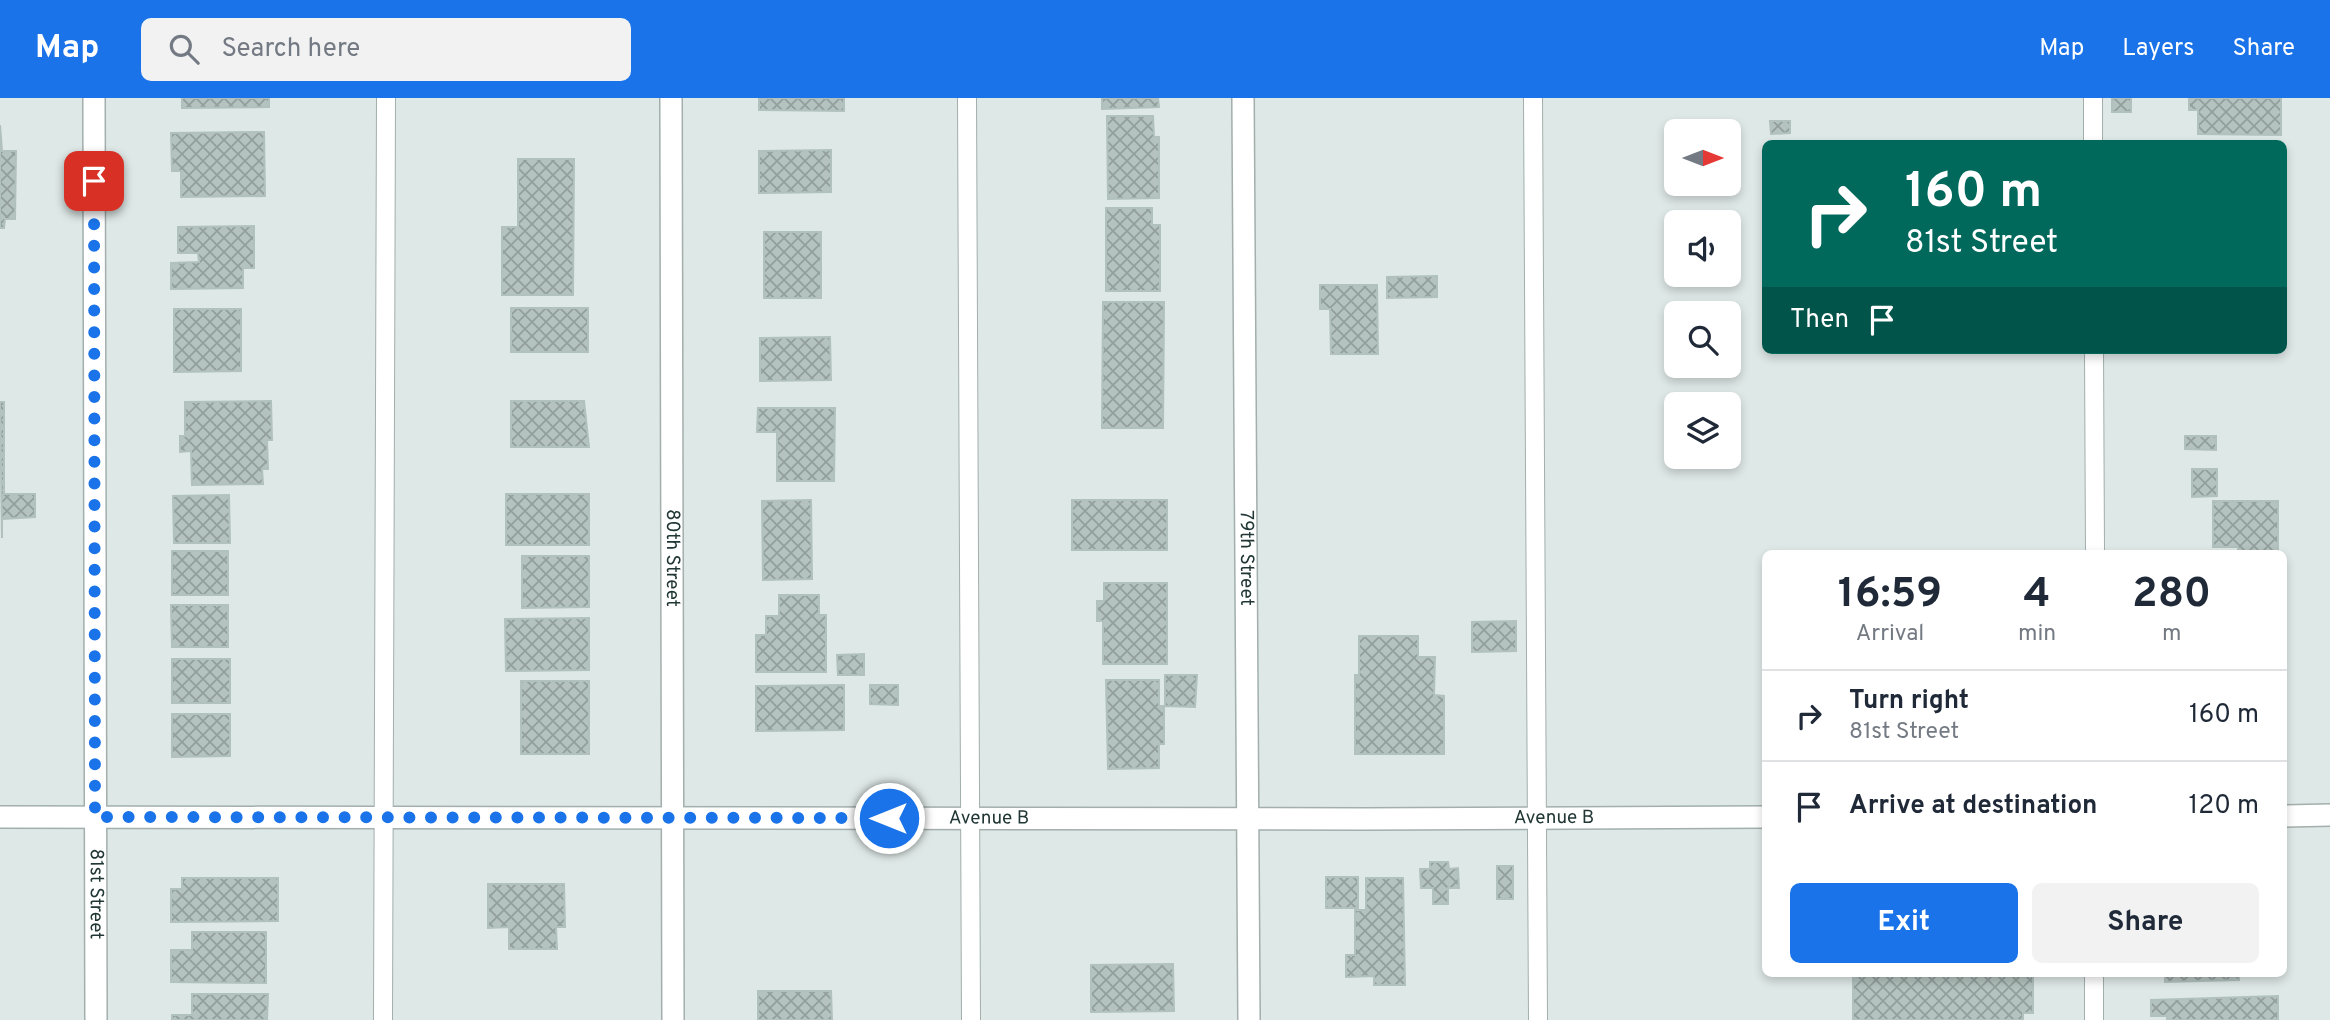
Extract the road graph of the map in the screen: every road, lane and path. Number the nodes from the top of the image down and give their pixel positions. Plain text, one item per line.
1 (93, 98) edge
2 (386, 98) edge
3 (671, 98) edge
4 (967, 98) edge
5 (1243, 98) edge
6 (1533, 98) edge
7 (2093, 98) edge
8 (2093, 140) edge
9 (2094, 354) edge
10 (2095, 550) edge
11 (2330, 815) edge
12 (2287, 816) edge
13 (0, 817) edge
14 (95, 817) junction
15 (384, 817) junction
16 (1762, 817) edge
17 (673, 818) junction
18 (970, 818) junction
19 (1247, 818) junction
20 (1539, 818) junction
21 (2094, 977) edge
22 (96, 1020) edge
23 (383, 1020) edge
24 (673, 1020) edge
25 (971, 1020) edge
26 (1249, 1020) edge
27 (1538, 1020) edge
28 (2094, 1020) edge

1 - 14 street, 81st Street
2 - 15 lane
3 - 17 street, 80th Street
4 - 18 lane
5 - 19 street, 79th Street
6 - 20 lane
7 - 8 lane
9 - 10 lane
11 - 12 street
13 - 14 street, Avenue B
14 - 15 street, Avenue B
14 - 22 street, 81st Street
15 - 17 street, Avenue B
15 - 23 lane
16 - 20 street, Avenue B
17 - 18 street, Avenue B
17 - 24 street, 80th Street
18 - 19 street, Avenue B
18 - 25 lane
19 - 20 street, Avenue B
19 - 26 street, 79th Street
20 - 27 lane
21 - 28 lane

